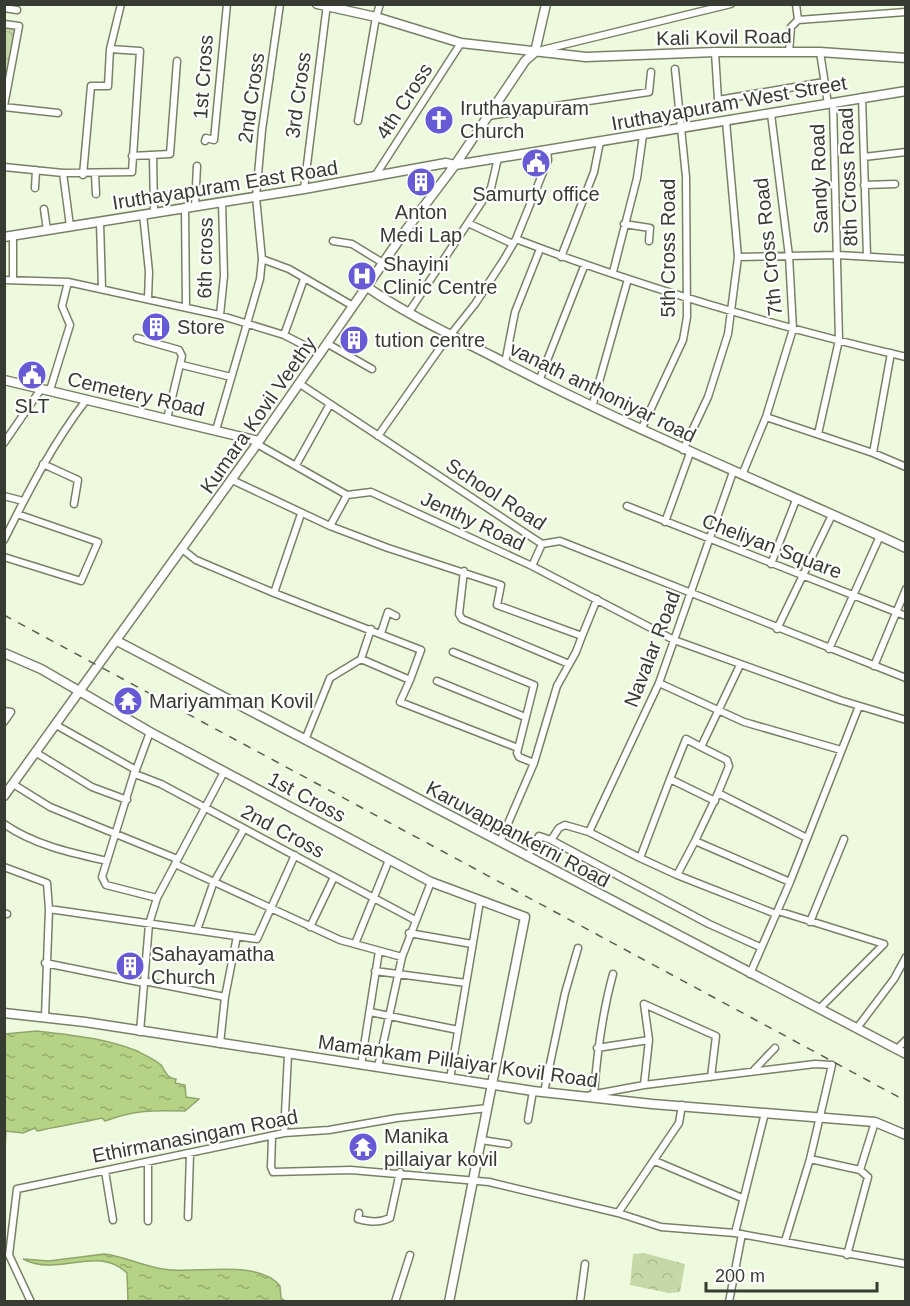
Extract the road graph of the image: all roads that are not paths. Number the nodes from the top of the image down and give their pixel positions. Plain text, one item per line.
1 (122, 4) edge
2 (227, 4) edge
3 (280, 4) edge
4 (380, 4) edge
5 (546, 4) edge
6 (731, 4) edge
7 (796, 4) edge
8 (324, 5) edge
9 (4, 8) edge
10 (16, 10) dead end
11 (906, 12) edge
12 (376, 17) junction
13 (798, 20) junction
14 (4, 24) edge
15 (461, 43) junction
16 (110, 49) junction
17 (540, 52) junction
18 (715, 52) junction
19 (789, 52) junction
20 (820, 52) junction
21 (906, 58) edge
22 (177, 61) dead end
23 (675, 69) dead end
24 (651, 72) dead end
25 (824, 82) junction
26 (906, 91) edge
27 (862, 96) junction
28 (830, 103) junction
29 (4, 106) edge
30 (58, 113) dead end
31 (771, 114) junction
32 (488, 116) junction
33 (358, 121) dead end
34 (726, 121) junction
35 (680, 129) junction
36 (643, 135) junction
37 (205, 141) dead end
38 (600, 142) junction
39 (547, 150) junction
40 (906, 152) edge
41 (132, 156) junction
42 (153, 156) junction
43 (864, 157) junction
44 (498, 158) junction
45 (453, 164) junction
46 (197, 166) dead end
47 (4, 167) edge
48 (36, 170) junction
49 (63, 173) junction
50 (95, 174) junction
51 (82, 175) junction
52 (375, 177) junction
53 (895, 184) dead end
54 (864, 185) junction
55 (35, 188) dead end
56 (304, 189) junction
57 (96, 194) dead end
58 (256, 197) junction
59 (222, 202) junction
60 (190, 207) junction
61 (44, 209) dead end
62 (154, 212) junction
63 (143, 214) junction
64 (100, 223) junction
65 (470, 224) junction
66 (624, 224) junction
67 (70, 226) junction
68 (47, 230) junction
69 (7, 234) edge
70 (333, 241) dead end
71 (649, 241) dead end
72 (514, 242) junction
73 (540, 249) junction
74 (838, 255) junction
75 (789, 256) junction
76 (867, 256) junction
77 (561, 257) junction
78 (738, 257) junction
79 (262, 259) junction
80 (906, 259) edge
81 (383, 262) junction
82 (585, 264) junction
83 (613, 272) junction
84 (304, 279) junction
85 (628, 279) junction
86 (4, 280) edge
87 (13, 280) junction
88 (68, 282) junction
89 (367, 287) junction
90 (102, 288) junction
91 (687, 297) junction
92 (148, 299) junction
93 (353, 306) junction
94 (186, 307) junction
95 (731, 310) junction
96 (409, 312) junction
97 (220, 315) junction
98 (248, 324) junction
99 (793, 328) junction
100 (284, 335) junction
101 (452, 335) junction
102 (137, 338) dead end
103 (839, 340) junction
104 (328, 344) junction
105 (891, 353) junction
106 (321, 354) junction
107 (906, 357) edge
108 (505, 363) junction
109 (182, 366) junction
110 (372, 369) dead end
111 (231, 377) junction
112 (4, 380) edge
113 (539, 381) junction
114 (300, 384) junction
115 (46, 389) junction
116 (87, 399) junction
117 (330, 404) junction
118 (592, 407) junction
119 (766, 417) junction
120 (167, 419) junction
121 (216, 430) junction
122 (641, 430) junction
123 (818, 435) junction
124 (378, 436) junction
125 (258, 443) junction
126 (4, 444) edge
127 (686, 452) junction
128 (873, 453) junction
129 (43, 464) junction
130 (296, 465) junction
131 (906, 467) edge
132 (733, 472) junction
133 (742, 475) junction
134 (232, 480) junction
135 (347, 495) junction
136 (4, 496) edge
137 (796, 500) junction
138 (23, 501) junction
139 (74, 504) dead end
140 (627, 506) dead end
141 (17, 514) junction
142 (301, 514) junction
143 (832, 515) junction
144 (665, 522) junction
145 (330, 525) junction
146 (880, 536) junction
147 (4, 540) edge
148 (710, 540) junction
149 (542, 544) junction
150 (906, 548) edge
151 (182, 549) junction
152 (4, 557) edge
153 (771, 564) junction
154 (532, 566) junction
155 (464, 571) junction
156 (804, 575) junction
157 (906, 589) edge
158 (274, 593) junction
159 (690, 594) junction
160 (854, 596) junction
161 (597, 599) junction
162 (897, 612) junction
163 (396, 616) dead end
164 (906, 616) edge
165 (777, 628) junction
166 (371, 629) junction
167 (381, 633) junction
168 (582, 636) junction
169 (674, 640) junction
170 (117, 641) junction
171 (829, 649) junction
172 (453, 652) dead end
173 (4, 653) edge
174 (361, 659) junction
175 (569, 664) junction
176 (740, 665) junction
177 (874, 666) junction
178 (906, 678) edge
179 (410, 680) junction
180 (437, 681) dead end
181 (659, 683) junction
182 (80, 692) junction
183 (859, 706) junction
184 (719, 710) junction
185 (4, 711) edge
186 (525, 717) junction
187 (906, 720) edge
188 (4, 722) edge
189 (56, 725) junction
190 (150, 732) junction
191 (305, 740) junction
192 (701, 747) junction
193 (518, 748) junction
194 (841, 750) junction
195 (35, 752) junction
196 (534, 763) junction
197 (135, 772) junction
198 (224, 772) junction
199 (670, 779) junction
200 (13, 784) junction
201 (718, 793) junction
202 (4, 796) edge
203 (127, 800) junction
204 (715, 801) junction
205 (203, 807) junction
206 (4, 824) edge
207 (244, 829) junction
208 (589, 832) junction
209 (116, 835) junction
210 (807, 838) junction
211 (844, 839) dead end
212 (551, 840) junction
213 (695, 841) junction
214 (500, 842) junction
215 (295, 855) junction
216 (527, 858) junction
217 (640, 858) junction
218 (389, 860) junction
219 (107, 861) junction
220 (176, 861) junction
221 (4, 867) edge
222 (677, 875) junction
223 (334, 877) junction
224 (431, 882) junction
225 (790, 882) junction
226 (213, 884) junction
227 (375, 897) junction
228 (157, 898) junction
229 (480, 901) junction
230 (270, 908) junction
231 (49, 909) junction
232 (777, 913) junction
233 (415, 920) junction
234 (810, 922) junction
235 (149, 924) junction
236 (310, 927) junction
237 (197, 930) junction
238 (409, 933) junction
239 (237, 936) junction
240 (356, 944) junction
241 (472, 944) junction
242 (760, 946) junction
243 (578, 948) dead end
244 (379, 951) junction
245 (402, 957) junction
246 (906, 957) edge
247 (45, 963) junction
248 (375, 971) junction
249 (398, 974) junction
250 (750, 974) junction
251 (613, 975) dead end
252 (144, 982) junction
253 (466, 983) junction
254 (225, 997) junction
255 (819, 1009) junction
256 (370, 1012) junction
257 (4, 1013) edge
258 (391, 1016) junction
259 (45, 1017) junction
260 (857, 1028) junction
261 (458, 1030) junction
262 (140, 1032) junction
263 (649, 1040) junction
264 (906, 1040) edge
265 (220, 1044) junction
266 (597, 1048) junction
267 (775, 1048) dead end
268 (901, 1051) edge
269 (288, 1055) junction
270 (361, 1065) junction
271 (378, 1067) junction
272 (753, 1072) junction
273 (711, 1077) junction
274 (450, 1079) junction
275 (493, 1084) junction
276 (644, 1085) junction
277 (533, 1091) junction
278 (544, 1092) junction
279 (590, 1095) junction
280 (682, 1105) junction
281 (488, 1108) junction
282 (765, 1113) junction
283 (821, 1116) junction
284 (528, 1120) dead end
285 (875, 1122) junction
286 (284, 1132) junction
287 (906, 1135) edge
288 (272, 1137) junction
289 (481, 1140) junction
290 (508, 1144) dead end
291 (190, 1154) junction
292 (810, 1159) junction
293 (655, 1161) junction
294 (148, 1162) junction
295 (860, 1170) junction
296 (105, 1171) junction
297 (400, 1172) junction
298 (472, 1181) junction
299 (742, 1198) junction
300 (359, 1213) dead end
301 (618, 1213) junction
302 (188, 1217) dead end
303 (113, 1220) dead end
304 (148, 1221) dead end
305 (738, 1233) junction
306 (785, 1241) junction
307 (7, 1254) edge
308 (410, 1255) dead end
309 (847, 1255) junction
310 (585, 1264) dead end
311 (906, 1264) edge
312 (31, 1302) edge
313 (395, 1302) edge
314 (448, 1302) edge
315 (580, 1302) edge
316 (729, 1302) edge

1 - 16 street
2 - 37 street, 1st Cross
3 - 58 street, 2nd Cross
4 - 12 street
5 - 17 main road
6 - 17 street
7 - 13 street
8 - 12 main road, Kali Kovil Road
8 - 56 street, 3rd Cross
9 - 10 street
11 - 13 street
12 - 15 main road, Kali Kovil Road
12 - 33 street
13 - 19 street
14 - 29 street
15 - 17 main road, Kali Kovil Road
15 - 52 street, 4th Cross
16 - 41 street
16 - 51 street
17 - 18 main road, Kali Kovil Road
17 - 32 main road, Kumara Kovil Veethy
18 - 19 main road, Kali Kovil Road
18 - 25 street
19 - 20 main road, Kali Kovil Road
20 - 21 main road, Kali Kovil Road
20 - 25 street, Sandy Road
22 - 42 street
23 - 35 street
24 - 32 street
25 - 28 street, Sandy Road
26 - 27 main road, Iruthayapuram West Street
27 - 28 main road, Iruthayapuram West Street
27 - 43 street, 8th Cross Road
28 - 31 main road, Iruthayapuram West Street
28 - 74 street, Sandy Road
29 - 30 street
31 - 34 main road, Iruthayapuram West Street
31 - 75 street, 7th Cross Road
32 - 45 main road, Kumara Kovil Veethy
34 - 35 main road, Iruthayapuram West Street
34 - 78 street
35 - 36 main road, Iruthayapuram West Street
35 - 91 street, 5th Cross Road
36 - 38 main road, Iruthayapuram West Street
36 - 66 street
38 - 39 main road, Iruthayapuram West Street
38 - 77 street
39 - 44 main road, Iruthayapuram West Street
39 - 72 street
40 - 43 street
41 - 42 street
41 - 50 street
42 - 62 street
43 - 54 street, 8th Cross Road
44 - 45 main road, Iruthayapuram West Street
44 - 65 street
45 - 52 main road, Iruthayapuram East Road
45 - 81 main road, Kumara Kovil Veethy
46 - 60 street
47 - 48 street
48 - 49 street
48 - 55 street
49 - 51 street
49 - 67 street
50 - 51 street
50 - 57 street
52 - 56 main road, Iruthayapuram East Road
53 - 54 street
54 - 76 street, 8th Cross Road
56 - 58 main road, Iruthayapuram East Road
58 - 59 main road, Iruthayapuram East Road
58 - 79 street
59 - 60 main road, Iruthayapuram East Road
59 - 97 street, 6th cross
60 - 62 main road, Iruthayapuram East Road
60 - 94 street
61 - 68 street
62 - 63 main road, Iruthayapuram East Road
63 - 64 main road, Iruthayapuram East Road
63 - 92 street
64 - 67 main road, Iruthayapuram East Road
64 - 90 street
65 - 72 street
65 - 96 street
66 - 71 street
66 - 83 street
67 - 68 main road, Iruthayapuram East Road
68 - 69 main road, Iruthayapuram East Road
69 - 87 street
70 - 81 street
72 - 73 street
72 - 101 street
73 - 77 street
73 - 108 street
74 - 75 street
74 - 76 street
74 - 103 street, Sandy Road
75 - 78 street
75 - 99 street, 7th Cross Road
76 - 80 street
77 - 82 street
78 - 95 street
79 - 84 street
79 - 98 street
81 - 89 main road, Kumara Kovil Veethy
82 - 83 street
82 - 113 street
83 - 85 street
84 - 93 street
84 - 100 street
85 - 91 street
85 - 118 street
86 - 87 street
87 - 88 street
88 - 90 street
88 - 115 street
89 - 93 main road, Kumara Kovil Veethy
89 - 96 main road, vanath anthoniyar road
90 - 92 street
91 - 95 street
91 - 122 street, 5th Cross Road
92 - 94 street
93 - 104 main road, Kumara Kovil Veethy
94 - 97 street
95 - 99 street
95 - 127 street
96 - 101 main road, vanath anthoniyar road
97 - 98 street
98 - 100 street
98 - 111 street
99 - 103 street
99 - 119 street, 7th Cross Road
100 - 106 street
101 - 108 main road, vanath anthoniyar road
101 - 124 street
102 - 109 street
103 - 105 street
103 - 123 street
104 - 106 main road, Kumara Kovil Veethy
104 - 110 street
105 - 107 street
105 - 128 street
106 - 114 main road, Kumara Kovil Veethy
108 - 113 main road, vanath anthoniyar road
109 - 111 street
109 - 120 street
111 - 121 street
112 - 115 main road, Cemetery Road
113 - 118 main road, vanath anthoniyar road
114 - 117 street, School Road
114 - 125 main road, Kumara Kovil Veethy
115 - 116 main road, Cemetery Road
115 - 126 street
116 - 120 main road, Cemetery Road
116 - 129 street
117 - 124 street, School Road
117 - 130 street
118 - 122 main road, vanath anthoniyar road
119 - 123 street
119 - 133 street, 7th Cross Road
120 - 121 main road, Cemetery Road
121 - 125 main road, Cemetery Road
122 - 127 main road, vanath anthoniyar road
123 - 128 street
124 - 149 street, School Road
125 - 130 street
125 - 134 main road, Kumara Kovil Veethy
127 - 132 main road, vanath anthoniyar road
127 - 144 street
128 - 131 street
129 - 138 street
129 - 139 street
130 - 135 street
132 - 133 main road, vanath anthoniyar road
132 - 148 street, Navalar Road
133 - 137 main road, vanath anthoniyar road
134 - 142 street
134 - 151 main road, Kumara Kovil Veethy
135 - 145 street
135 - 154 street, Jenthy Road
136 - 138 street
137 - 143 main road, vanath anthoniyar road
137 - 153 street
138 - 141 street
140 - 144 street, Cheliyan Square
141 - 147 street
141 - 152 street
142 - 145 street
142 - 158 street
143 - 146 main road, vanath anthoniyar road
143 - 156 street
144 - 148 street, Cheliyan Square
145 - 155 street
146 - 150 main road, vanath anthoniyar road
146 - 160 street
148 - 153 street, Cheliyan Square
148 - 159 street, Navalar Road
149 - 154 street
149 - 159 street, School Road
151 - 158 street
151 - 170 main road, Kumara Kovil Veethy
153 - 156 street, Cheliyan Square
154 - 161 street, Jenthy Road
155 - 168 street
155 - 175 street
156 - 160 street, Cheliyan Square
156 - 165 street
157 - 162 street
158 - 166 street
159 - 165 street, School Road
159 - 169 street, Navalar Road
160 - 162 street, Cheliyan Square
160 - 171 street
161 - 168 street
161 - 169 street, Jenthy Road
162 - 164 street, Cheliyan Square
162 - 177 street
163 - 167 street
165 - 171 street, School Road
166 - 167 street
166 - 174 street
167 - 179 street
168 - 175 street
169 - 176 street, Jenthy Road
169 - 181 street, Navalar Road
170 - 182 main road, Kumara Kovil Veethy
170 - 191 main road, Karuvappankerni Road
171 - 177 street, School Road
172 - 186 street
173 - 182 main road, 1st Cross
174 - 179 street
174 - 191 street
175 - 196 street
176 - 183 street, Jenthy Road
176 - 184 street
177 - 178 street, School Road
179 - 193 street
180 - 186 street
181 - 184 street
181 - 208 street, Navalar Road
182 - 189 main road, Kumara Kovil Veethy
182 - 190 main road, 1st Cross
183 - 187 street, Jenthy Road
183 - 194 street
184 - 192 street
184 - 194 street
185 - 188 street
186 - 193 street
189 - 195 main road, Kumara Kovil Veethy
189 - 197 street, 2nd Cross
190 - 197 street
190 - 198 main road, 1st Cross
191 - 214 main road, Karuvappankerni Road
192 - 199 street
192 - 201 street
193 - 196 street
194 - 210 street
195 - 200 main road, Kumara Kovil Veethy
195 - 203 street
196 - 214 street
197 - 203 street
197 - 205 street, 2nd Cross
198 - 205 street
198 - 218 main road, 1st Cross
199 - 204 street
199 - 217 street
200 - 202 main road, Kumara Kovil Veethy
200 - 209 street
201 - 204 street
201 - 210 street
203 - 209 street
204 - 213 street
205 - 207 street, 2nd Cross
205 - 220 street
206 - 219 street
207 - 215 street, 2nd Cross
207 - 226 street
208 - 212 street
208 - 217 street
209 - 219 street
209 - 220 street
210 - 225 street
211 - 234 street
212 - 216 street
212 - 242 street
213 - 222 street
213 - 225 street
214 - 216 main road, Karuvappankerni Road
215 - 223 street, 2nd Cross
215 - 230 street
216 - 250 main road, Karuvappankerni Road
217 - 222 street
218 - 224 main road, 1st Cross
218 - 227 street
219 - 228 street
220 - 226 street
220 - 228 street
221 - 231 street
222 - 232 street
223 - 227 street, 2nd Cross
223 - 236 street
224 - 229 main road, 1st Cross
224 - 233 street
225 - 232 street
226 - 230 street
226 - 237 street
227 - 233 street, 2nd Cross
227 - 240 street
228 - 235 street
229 - 241 street
229 - 275 main road, 1st Cross
230 - 236 street
230 - 239 street
231 - 235 street
231 - 247 street
232 - 234 street
232 - 242 street
233 - 238 street
234 - 255 street
235 - 237 street
235 - 252 street
236 - 240 street
237 - 239 street
238 - 241 street
238 - 245 street
239 - 254 street
240 - 244 street
241 - 253 street
242 - 250 street
243 - 278 street
244 - 245 street
244 - 248 street
245 - 249 street
246 - 260 street
247 - 252 street
247 - 259 street
248 - 249 street
248 - 256 street
249 - 253 street
249 - 258 street
250 - 255 main road, Karuvappankerni Road
251 - 266 street
252 - 254 street
252 - 262 street
253 - 261 street
254 - 265 street
255 - 260 main road, Karuvappankerni Road
256 - 258 street
256 - 270 street
257 - 259 main road, Mamankam Pillaiyar Kovil Road
258 - 261 street
258 - 271 street
259 - 262 main road, Mamankam Pillaiyar Kovil Road
260 - 268 main road, Karuvappankerni Road
261 - 274 street
262 - 265 main road, Mamankam Pillaiyar Kovil Road
263 - 266 street
263 - 273 street
263 - 276 street
264 - 268 street
265 - 269 main road, Mamankam Pillaiyar Kovil Road
266 - 279 street
267 - 272 street
269 - 270 main road, Mamankam Pillaiyar Kovil Road
269 - 286 street
270 - 271 main road, Mamankam Pillaiyar Kovil Road
271 - 274 main road, Mamankam Pillaiyar Kovil Road
272 - 273 street
272 - 283 street
273 - 276 street
274 - 275 main road, Mamankam Pillaiyar Kovil Road
275 - 277 main road, Mamankam Pillaiyar Kovil Road
275 - 281 main road
276 - 279 street
277 - 278 main road, Mamankam Pillaiyar Kovil Road
277 - 284 street
278 - 279 main road, Mamankam Pillaiyar Kovil Road
279 - 280 main road, Mamankam Pillaiyar Kovil Road
280 - 282 main road, Mamankam Pillaiyar Kovil Road
280 - 293 street
281 - 286 street, Ethirmanasingam Road
281 - 289 main road
282 - 283 main road, Mamankam Pillaiyar Kovil Road
282 - 299 street
283 - 285 main road, Mamankam Pillaiyar Kovil Road
283 - 292 street
285 - 287 main road, Mamankam Pillaiyar Kovil Road
285 - 295 street
286 - 288 street, Ethirmanasingam Road
288 - 291 street, Ethirmanasingam Road
288 - 297 street
289 - 290 street
289 - 298 main road
291 - 294 street, Ethirmanasingam Road
291 - 302 street
292 - 295 street
292 - 306 street
293 - 299 street
293 - 301 street
294 - 296 street, Ethirmanasingam Road
294 - 304 street
295 - 309 street
296 - 303 street
296 - 307 street, Ethirmanasingam Road
297 - 298 street
297 - 300 street
298 - 301 street
298 - 314 main road
299 - 305 street
301 - 305 street
305 - 306 street
305 - 316 street
306 - 309 street
307 - 312 street
308 - 313 street
309 - 311 street
310 - 315 street

